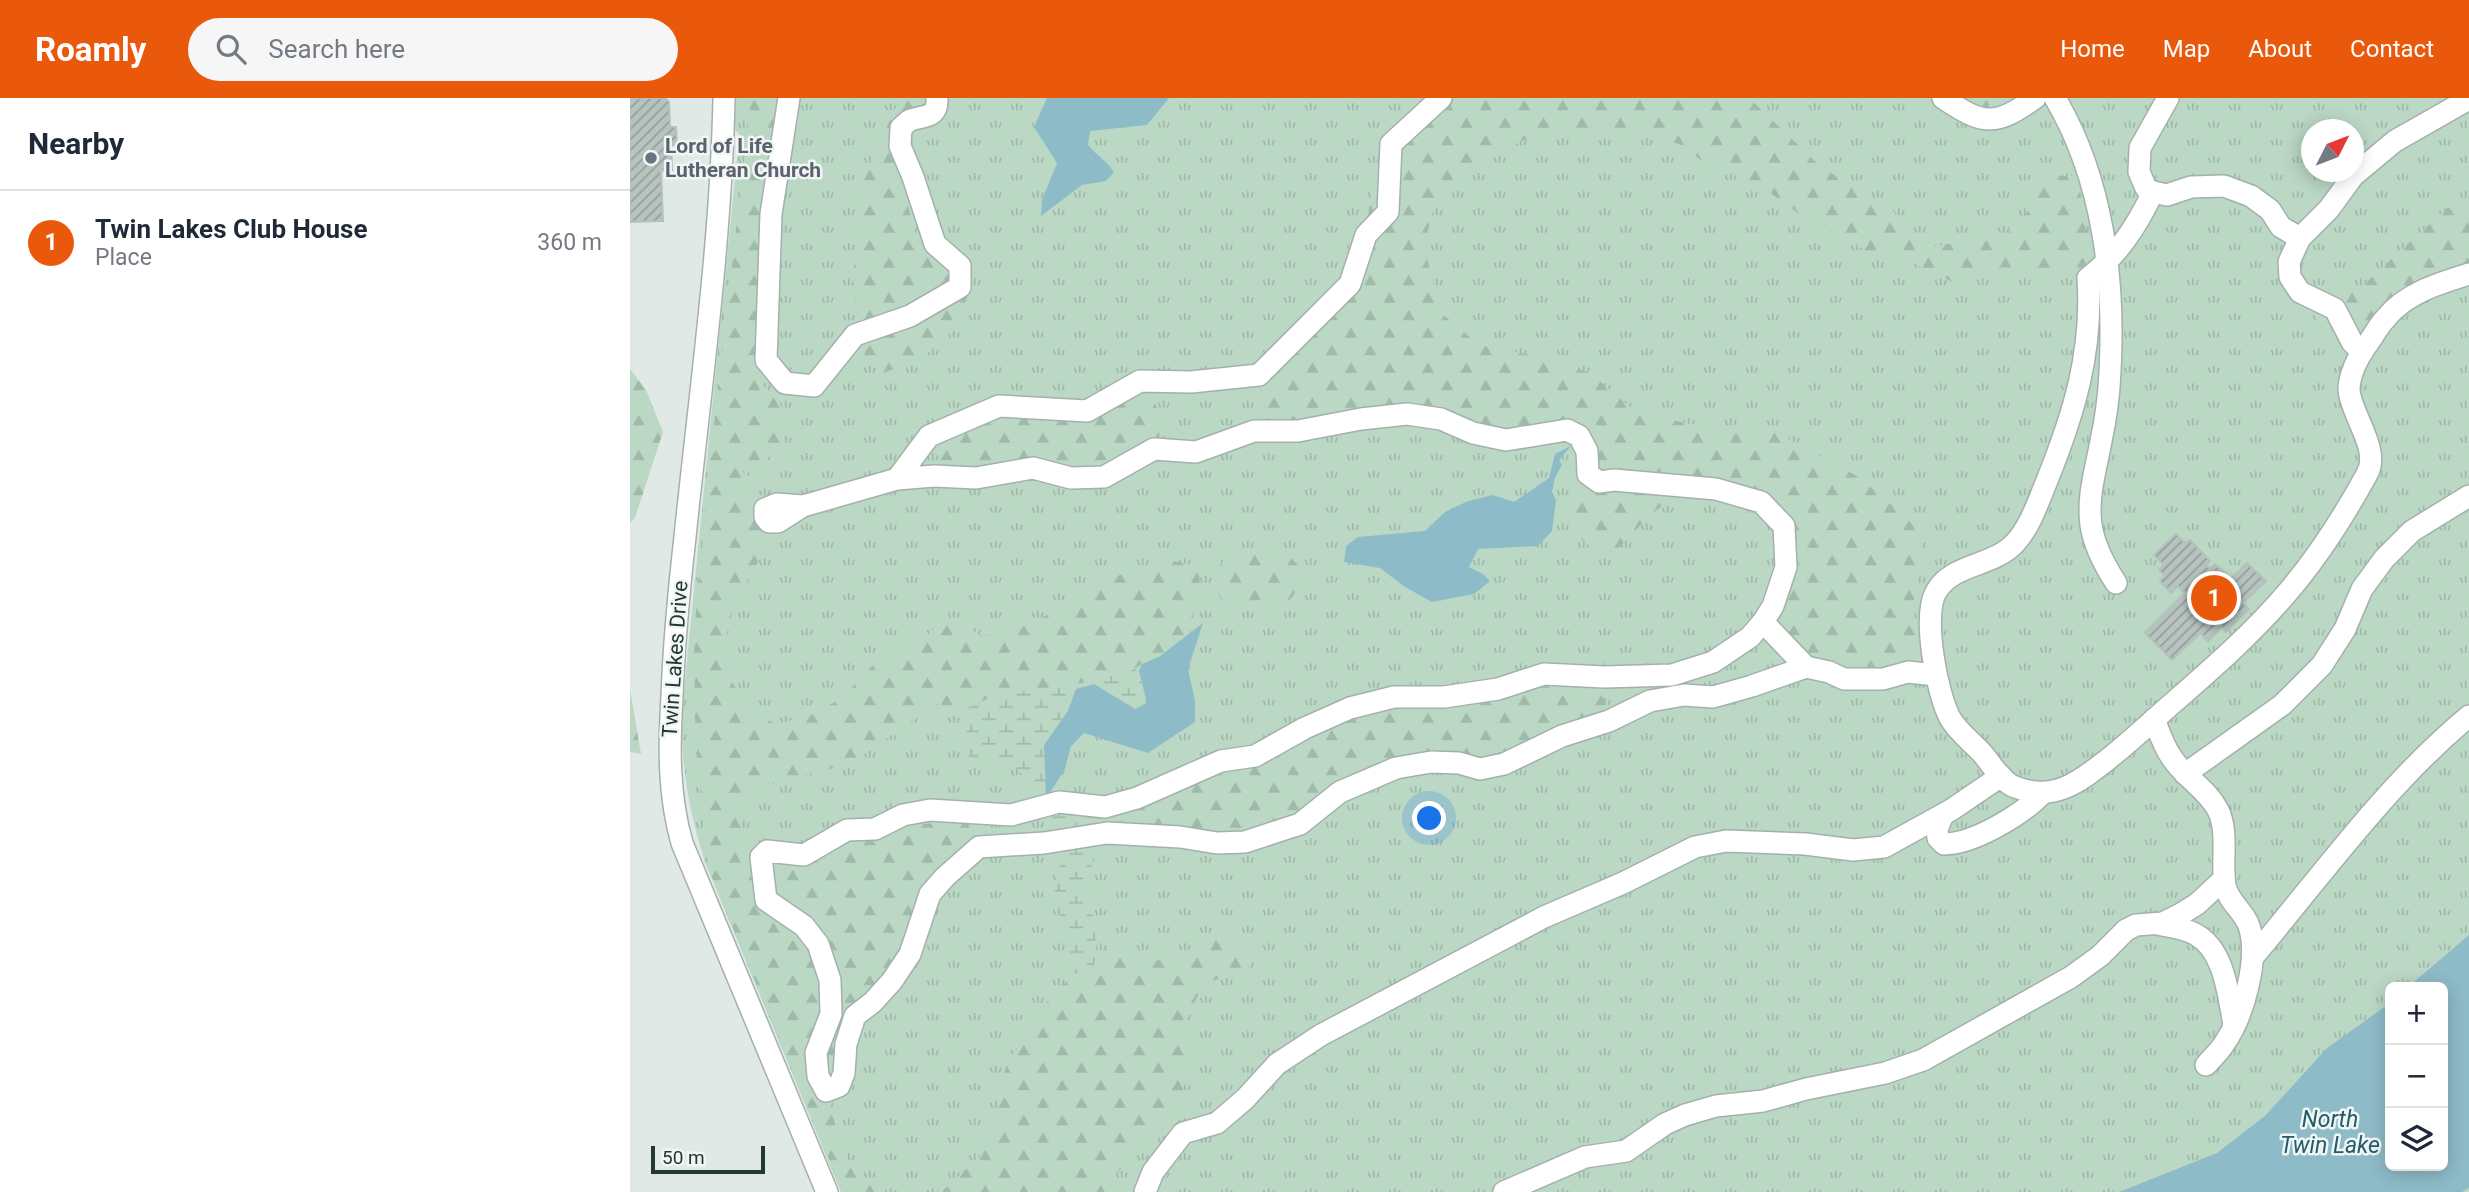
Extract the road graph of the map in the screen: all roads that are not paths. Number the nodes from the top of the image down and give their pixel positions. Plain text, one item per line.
1 (724, 98) edge
2 (789, 98) edge
3 (937, 98) edge
4 (1441, 98) edge
5 (1943, 98) edge
6 (2035, 98) edge
7 (2055, 98) edge
8 (2168, 98) edge
9 (2469, 99) edge
10 (2152, 192) junction
11 (2300, 238) junction
12 (2106, 264) junction
13 (2469, 274) edge
14 (2362, 352) junction
15 (897, 479) junction
16 (2469, 496) edge
17 (803, 506) dead end
18 (2116, 583) dead end
19 (1763, 622) junction
20 (1806, 667) junction
21 (1936, 675) junction
22 (2469, 716) edge
23 (2154, 719) junction
24 (2185, 774) junction
25 (2001, 776) junction
26 (2043, 793) junction
27 (1943, 815) junction
28 (1905, 836) junction
29 (1944, 844) junction
30 (2224, 879) junction
31 (2157, 924) junction
32 (2253, 957) junction
33 (2234, 1024) junction
34 (2206, 1065) dead end
35 (827, 1192) edge
36 (1145, 1192) edge
37 (1504, 1192) edge

1 - 35 street, Twin Lakes Drive
2 - 3 street
4 - 15 street
5 - 6 street
7 - 12 street
8 - 10 street
9 - 11 street
10 - 11 street
10 - 12 street
11 - 14 street
12 - 18 street
12 - 21 street
13 - 14 street
14 - 23 street
15 - 17 street
15 - 19 street
16 - 24 street
19 - 20 street
19 - 20 street
20 - 21 street
21 - 25 street
22 - 32 street
23 - 24 street
23 - 26 street
24 - 30 street
25 - 26 street
25 - 27 street
26 - 29 street
27 - 28 street
27 - 29 street
28 - 29 street
28 - 36 street
30 - 31 street
30 - 32 street
31 - 33 street
31 - 37 street
32 - 33 street
33 - 34 street

